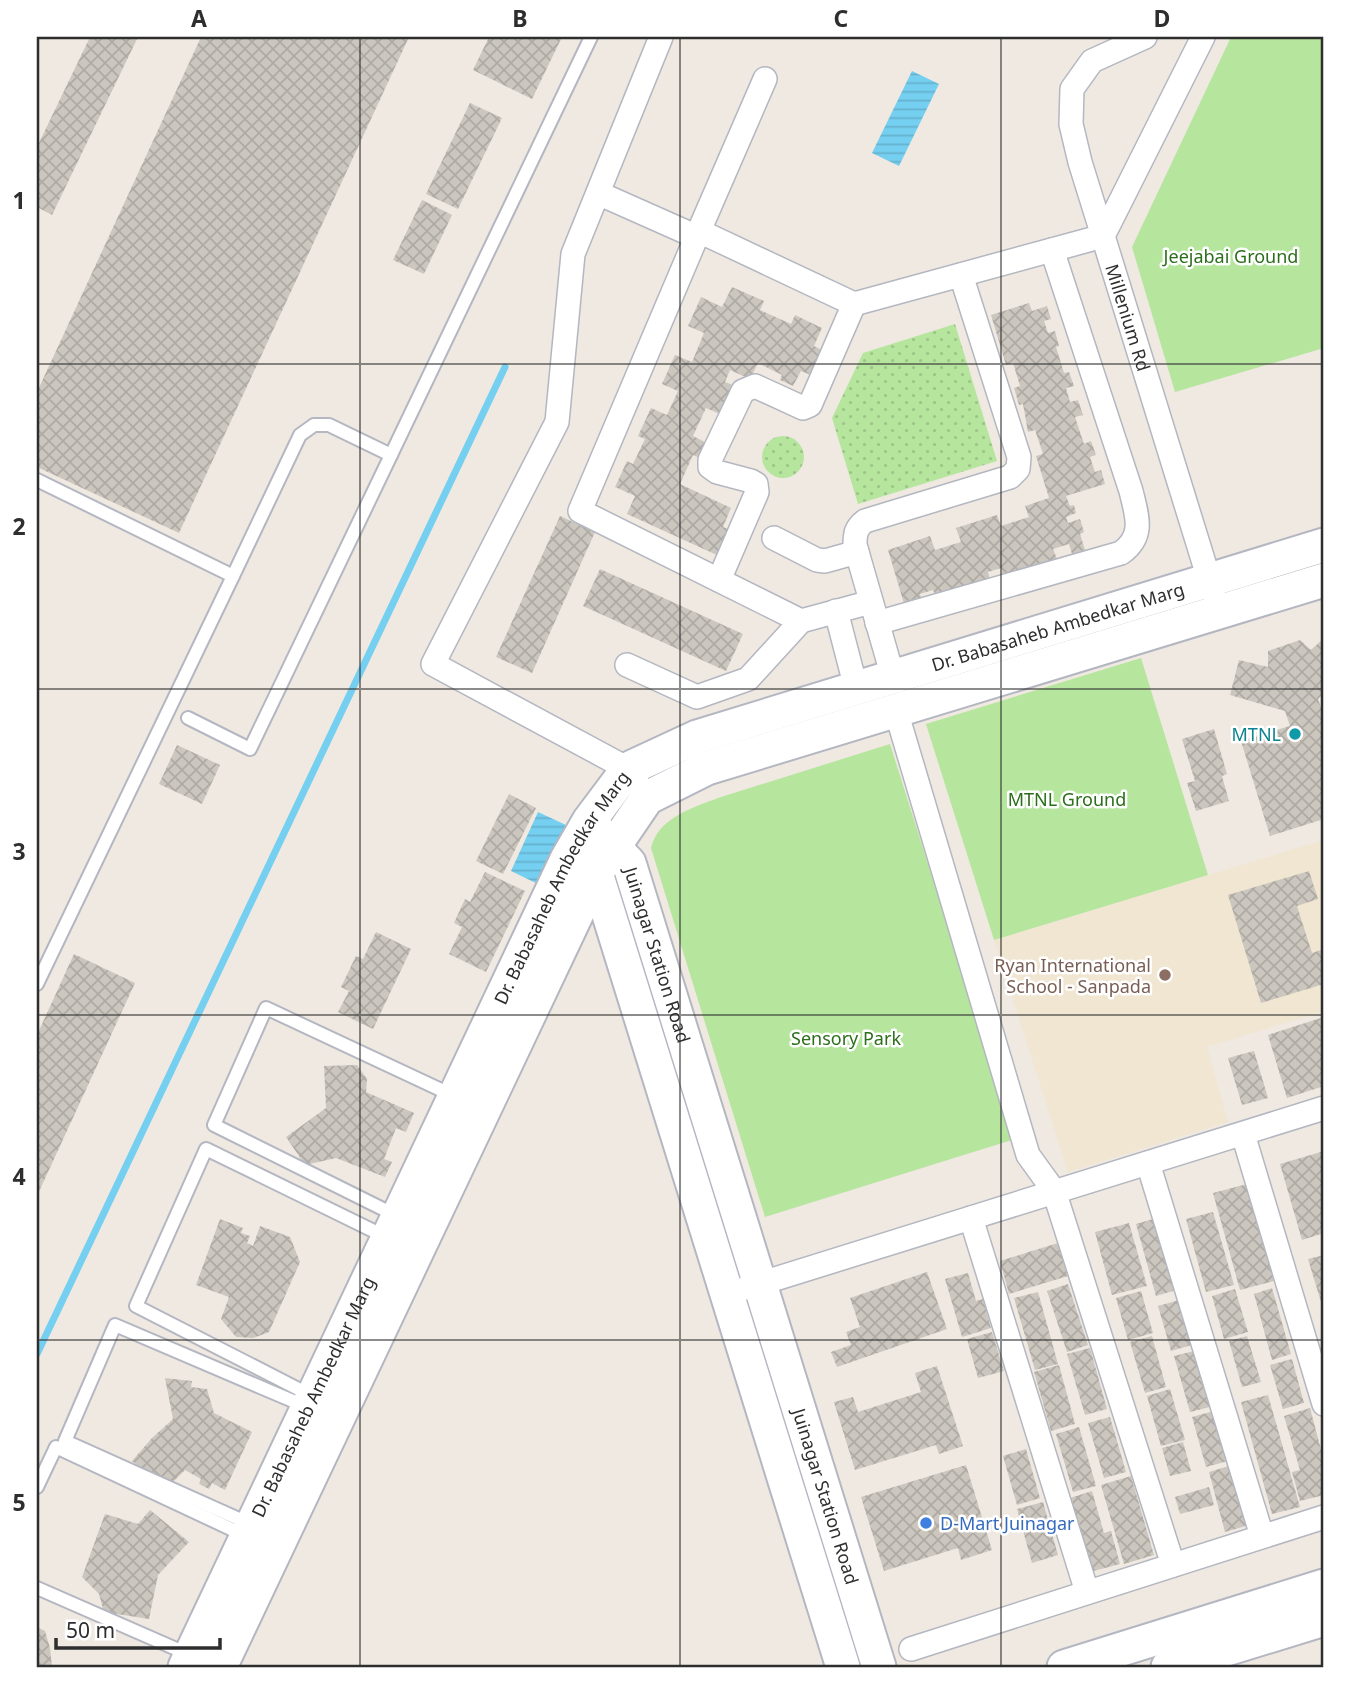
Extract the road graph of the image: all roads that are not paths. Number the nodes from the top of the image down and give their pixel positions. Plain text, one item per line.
1 (591, 37) edge
2 (661, 37) edge
3 (1145, 37) edge
4 (1203, 37) edge
5 (765, 79) dead end
6 (598, 193) junction
7 (698, 234) junction
8 (1103, 236) junction
9 (1052, 250) junction
10 (961, 275) junction
11 (854, 304) junction
12 (391, 455) junction
13 (37, 480) edge
14 (774, 537) dead end
15 (1324, 545) edge
16 (857, 552) junction
17 (233, 576) junction
18 (719, 580) junction
19 (1210, 580) junction
20 (1324, 580) edge
21 (836, 611) junction
22 (874, 612) junction
23 (1219, 612) junction
24 (801, 621) junction
25 (627, 665) dead end
26 (893, 677) junction
27 (856, 688) junction
28 (896, 711) junction
29 (188, 718) dead end
30 (628, 769) junction
31 (648, 799) junction
32 (589, 821) junction
33 (605, 860) junction
34 (37, 984) edge
35 (454, 1096) junction
36 (1324, 1108) edge
37 (1243, 1133) junction
38 (1148, 1163) junction
39 (1054, 1191) junction
40 (971, 1219) junction
41 (392, 1226) junction
42 (760, 1284) junction
43 (727, 1294) junction
44 (340, 1338) junction
45 (369, 1352) junction
46 (310, 1402) junction
47 (1324, 1404) edge
48 (37, 1487) edge
49 (1324, 1517) edge
50 (249, 1531) junction
51 (1262, 1536) junction
52 (1173, 1564) junction
53 (1324, 1586) edge
54 (37, 1588) edge
55 (1087, 1592) junction
56 (1324, 1619) edge
57 (911, 1649) dead end
58 (198, 1663) edge
59 (843, 1667) edge
60 (879, 1667) edge
61 (1064, 1667) edge
62 (1168, 1667) edge

1 - 12 lane
2 - 6 street
3 - 8 street, Millenium Rd
4 - 8 street
5 - 7 street
6 - 7 street
6 - 30 street
7 - 11 street
7 - 18 street
8 - 9 street
8 - 19 street, Millenium Rd
9 - 10 street
9 - 22 street
10 - 11 street
10 - 16 street
11 - 18 street
12 - 17 lane
12 - 29 lane
13 - 17 lane
14 - 16 street
15 - 19 main road, Dr. Babasaheb Ambedkar Marg
16 - 22 street
17 - 34 lane
18 - 24 street
19 - 23 street, Millenium Rd
19 - 26 main road, Dr. Babasaheb Ambedkar Marg
20 - 23 main road, Dr. Babasaheb Ambedkar Marg
21 - 22 street
21 - 24 street
21 - 27 street
22 - 26 street
23 - 28 main road, Dr. Babasaheb Ambedkar Marg
24 - 25 street
26 - 27 main road, Dr. Babasaheb Ambedkar Marg
27 - 30 main road, Dr. Babasaheb Ambedkar Marg
28 - 31 main road, Dr. Babasaheb Ambedkar Marg
28 - 39 street
30 - 31 street
30 - 32 main road, Dr. Babasaheb Ambedkar Marg
31 - 33 main road, Dr. Babasaheb Ambedkar Marg
32 - 33 main road, Juinagar Station Road
32 - 35 main road, Dr. Babasaheb Ambedkar Marg
33 - 42 main road, Juinagar Station Road
33 - 43 main road, Juinagar Station Road
33 - 45 main road, Dr. Babasaheb Ambedkar Marg
35 - 41 main road, Dr. Babasaheb Ambedkar Marg
35 - 41 lane
36 - 37 street
37 - 38 street
37 - 47 street
38 - 39 street
38 - 51 street
39 - 40 street
39 - 52 street
40 - 42 street
40 - 55 street
41 - 44 main road, Dr. Babasaheb Ambedkar Marg
41 - 46 lane
42 - 43 street
42 - 60 main road, Juinagar Station Road
43 - 59 main road, Juinagar Station Road
44 - 45 main road
44 - 46 main road, Dr. Babasaheb Ambedkar Marg
45 - 58 main road, Dr. Babasaheb Ambedkar Marg
46 - 50 main road, Dr. Babasaheb Ambedkar Marg
46 - 50 lane
48 - 50 lane
49 - 51 street
50 - 58 main road, Dr. Babasaheb Ambedkar Marg
51 - 52 street
52 - 55 street
53 - 61 main road
54 - 58 lane
55 - 57 street
56 - 62 main road

